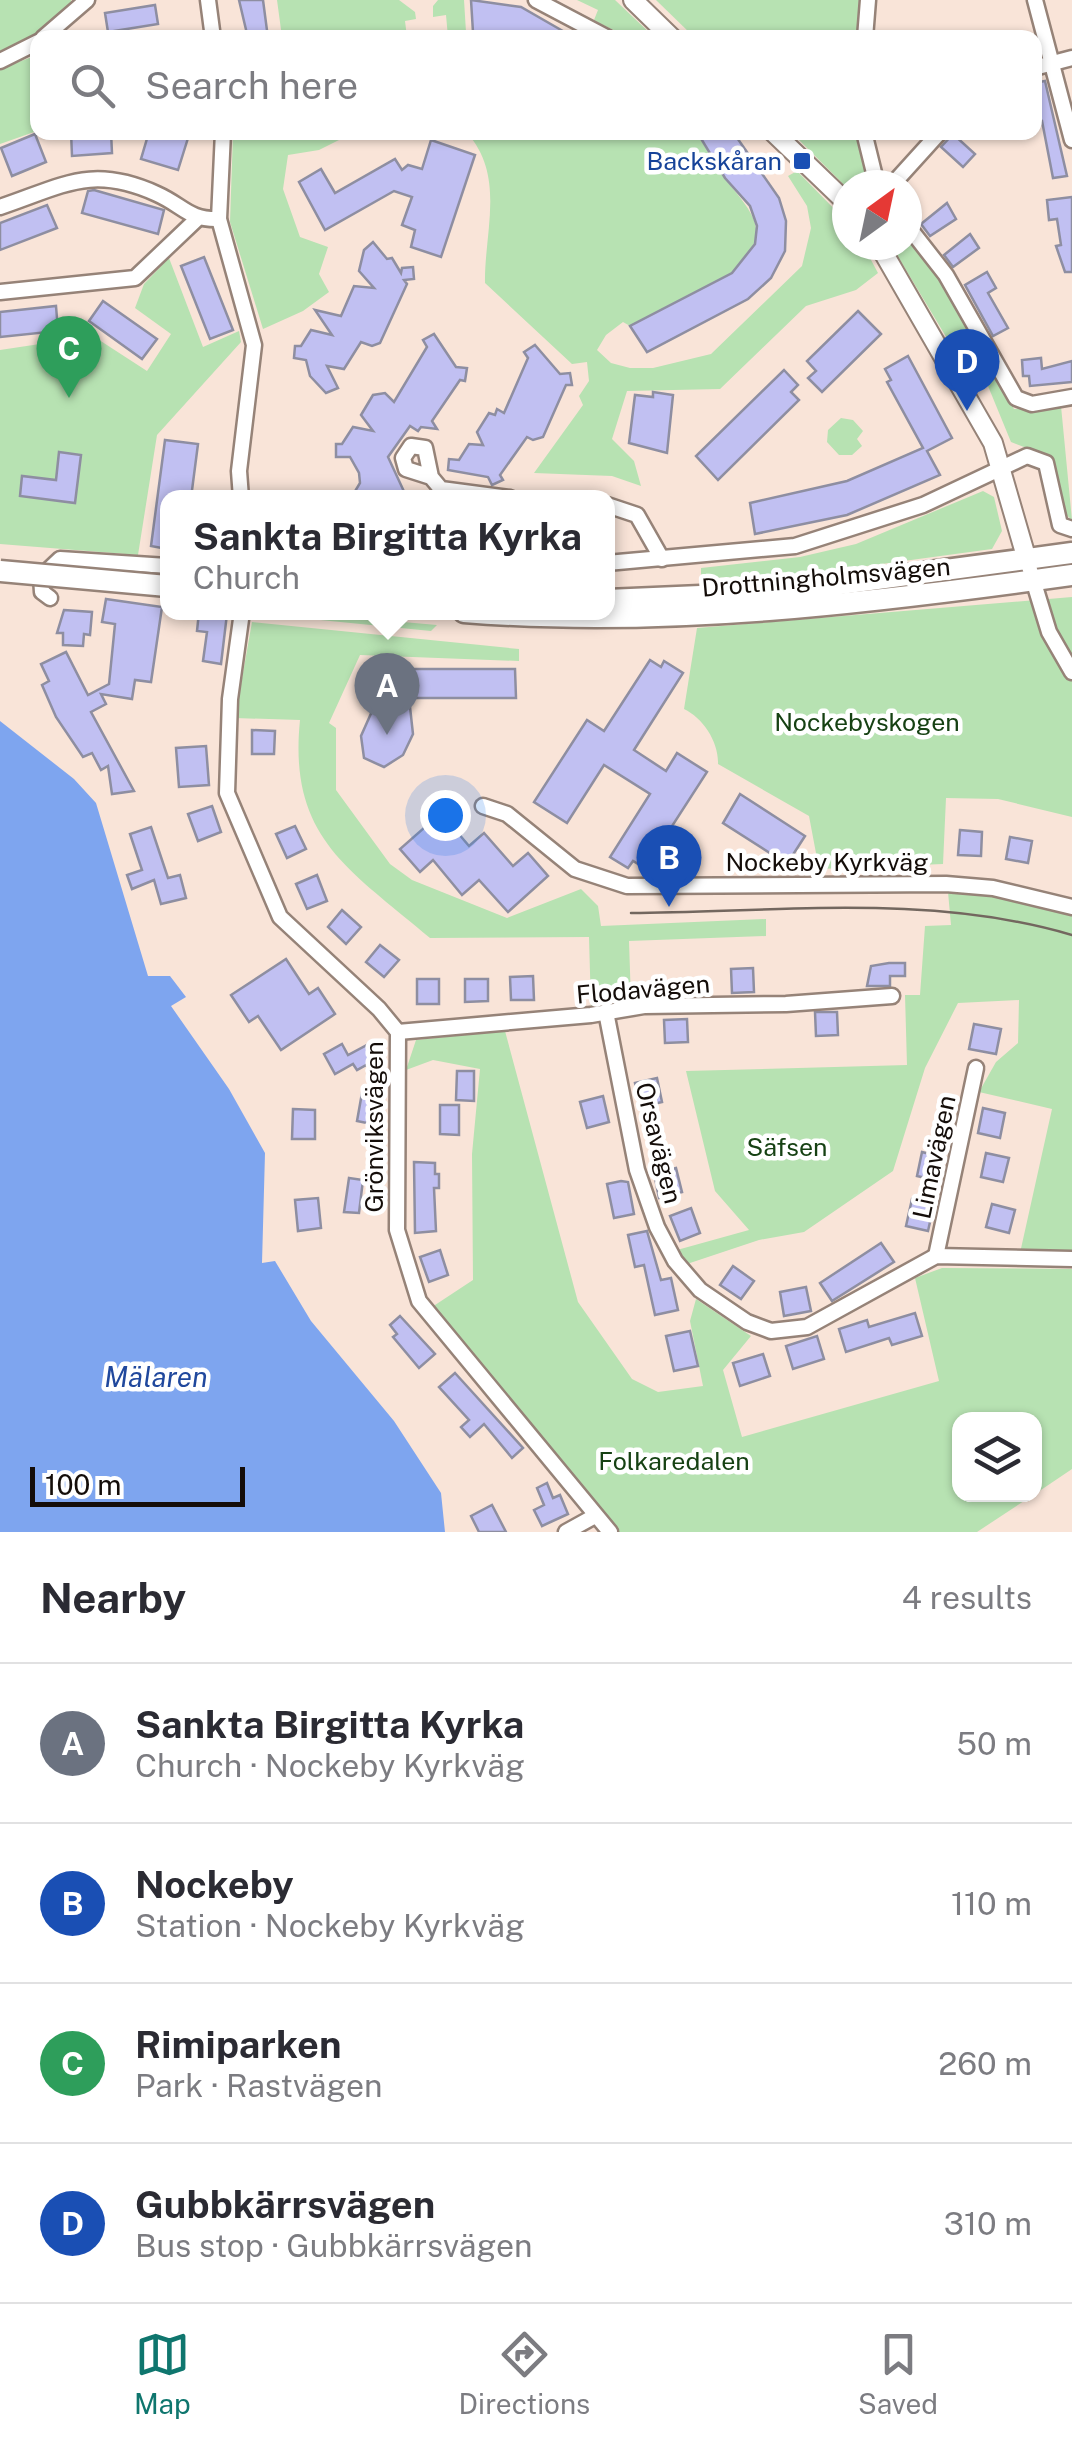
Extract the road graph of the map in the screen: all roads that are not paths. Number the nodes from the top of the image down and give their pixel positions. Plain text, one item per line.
1 (88, 0) edge
2 (208, 0) edge
3 (536, 0) edge
4 (633, 0) edge
5 (868, 0) edge
6 (1035, 0) edge
7 (52, 30) edge
8 (212, 30) edge
9 (593, 30) edge
10 (664, 30) edge
11 (866, 30) edge
12 (30, 45) edge
13 (1072, 58) edge
14 (0, 60) edge
15 (1055, 62) junction
16 (1042, 66) edge
17 (223, 140) edge
18 (781, 140) edge
19 (866, 140) edge
20 (933, 140) edge
21 (1072, 140) edge
22 (873, 170) edge
23 (906, 170) edge
24 (832, 189) edge
25 (0, 208) edge
26 (219, 219) junction
27 (196, 220) junction
28 (922, 245) edge
29 (889, 260) edge
30 (0, 292) edge
31 (1072, 397) edge
32 (1001, 465) junction
33 (431, 477) dead end
34 (240, 490) edge
35 (449, 490) edge
36 (615, 508) edge
37 (1066, 527) edge
38 (1072, 554) edge
39 (662, 559) junction
40 (0, 560) edge
41 (1027, 560) junction
42 (615, 562) edge
43 (160, 566) edge
44 (0, 571) edge
45 (160, 573) edge
46 (1072, 575) edge
47 (1033, 581) junction
48 (160, 585) edge
49 (50, 598) dead end
50 (615, 600) edge
51 (615, 613) edge
52 (241, 620) edge
53 (1072, 672) edge
54 (484, 806) dead end
55 (1072, 907) edge
56 (892, 996) dead end
57 (606, 1012) junction
58 (398, 1032) junction
59 (976, 1068) dead end
60 (936, 1256) junction
61 (1072, 1259) edge
62 (594, 1516) junction
63 (566, 1532) edge
64 (610, 1532) edge

1 - 7 street
2 - 8 street
3 - 9 street
4 - 10 street
5 - 11 street
6 - 15 street
12 - 14 street
13 - 15 street
15 - 16 street
15 - 21 street
17 - 26 street
18 - 24 street
19 - 22 street
20 - 23 street
25 - 27 street
26 - 27 street
26 - 34 street
27 - 30 street
28 - 31 street
29 - 32 street
32 - 37 street
32 - 39 street
32 - 41 street
33 - 35 street
36 - 39 street
38 - 41 main road, Drottningholmsvägen
39 - 42 street
40 - 45 main road
41 - 47 street
41 - 50 main road, Drottningholmsvägen
43 - 49 street
44 - 48 main road, bridge
46 - 47 main road, Drottningholmsvägen
47 - 51 main road, Drottningholmsvägen
47 - 53 street
52 - 58 street, Grönviksvägen
54 - 55 street, Nockeby Kyrkväg
56 - 57 street, Flodavägen
57 - 58 street, Flodavägen
57 - 60 street, Orsavägen
58 - 62 street, Grönviksvägen
59 - 60 street, Limavägen
60 - 61 street, Orsavägen
62 - 63 street
62 - 64 street, Grönviksvägen

